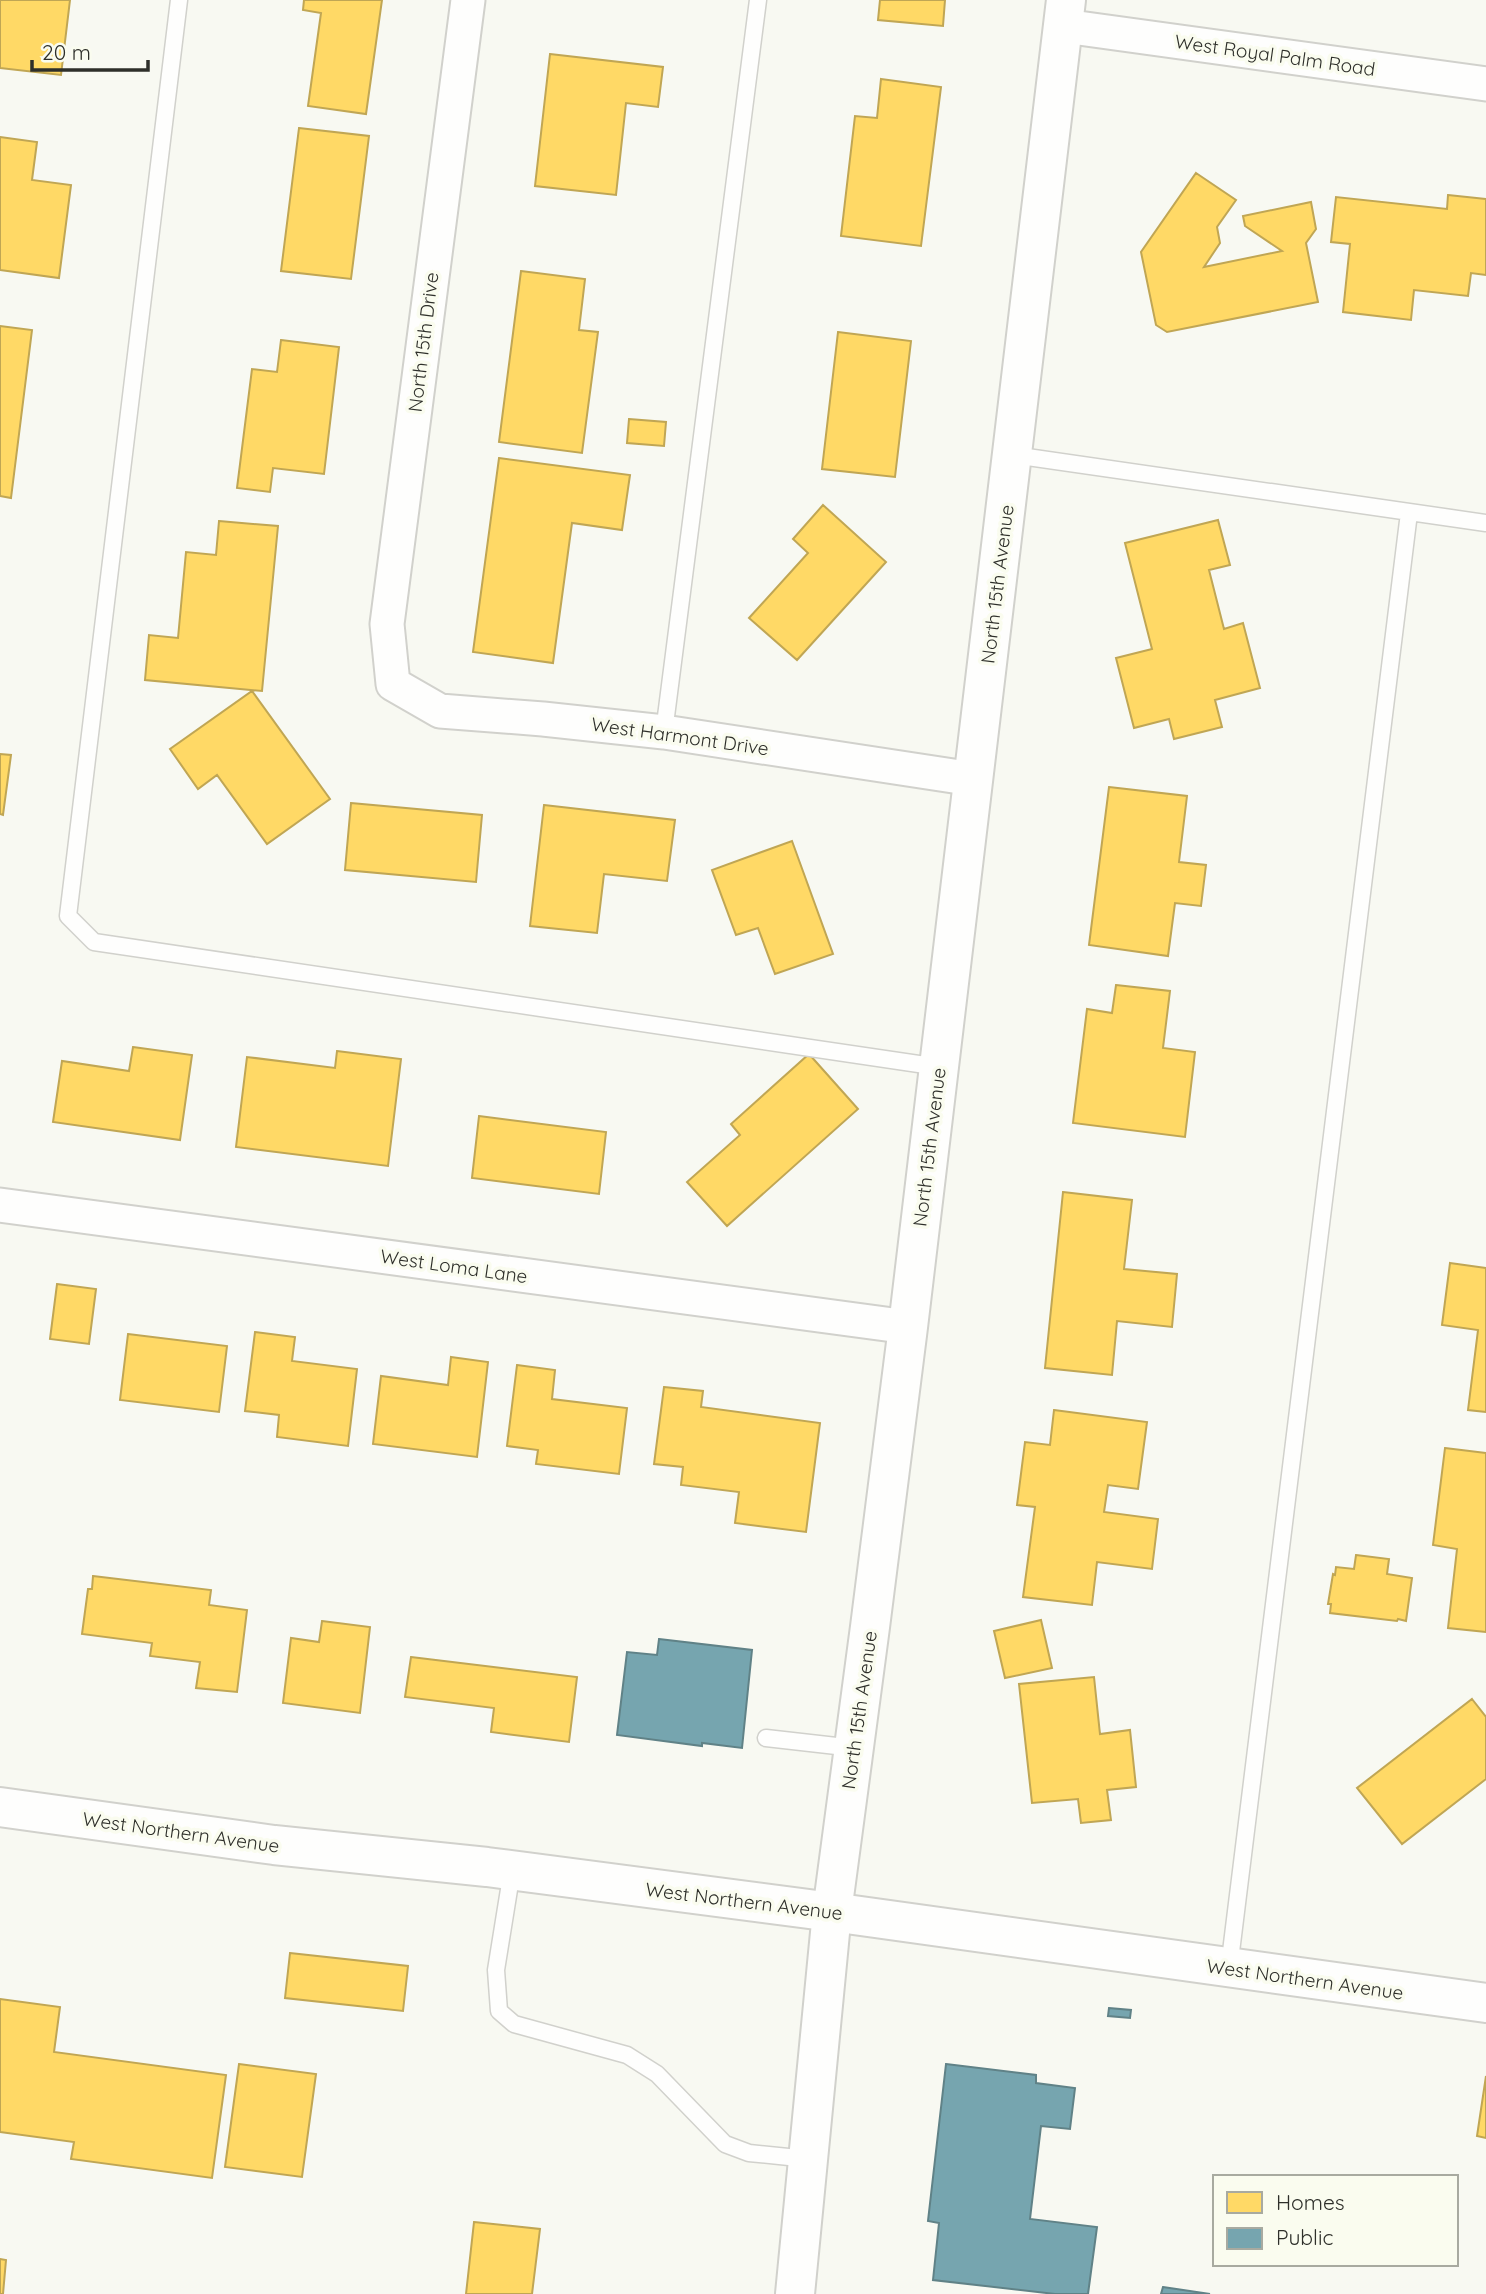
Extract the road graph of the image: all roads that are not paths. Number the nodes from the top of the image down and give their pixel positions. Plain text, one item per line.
1 (179, 0) edge
2 (468, 0) edge
3 (758, 0) edge
4 (1065, 13) edge
5 (1486, 84) edge
6 (1013, 455) junction
7 (1409, 513) junction
8 (1486, 523) edge
9 (393, 684) joint
10 (664, 732) junction
11 (973, 779) junction
12 (939, 1066) junction
13 (0, 1205) edge
14 (908, 1326) junction
15 (766, 1738) dead end
16 (854, 1748) junction
17 (0, 1807) edge
18 (512, 1871) junction
19 (831, 1912) junction
20 (1229, 1968) junction
21 (1486, 2003) edge
22 (808, 2159) junction
23 (795, 2294) edge

1 - 12 lane
2 - 9 street, North 15th Drive
3 - 10 lane
4 - 5 street, West Royal Palm Road
4 - 6 street, North 15th Avenue
6 - 7 lane
6 - 11 street, North 15th Avenue
7 - 8 lane
7 - 20 lane
9 - 10 street, West Harmont Drive
10 - 11 street, West Harmont Drive
11 - 12 street, North 15th Avenue
12 - 14 street, North 15th Avenue
13 - 14 street, West Loma Lane
14 - 16 street, North 15th Avenue
15 - 16 lane
16 - 19 street, North 15th Avenue
17 - 18 street, West Northern Avenue
18 - 19 street, West Northern Avenue
18 - 22 lane
19 - 20 street, West Northern Avenue
19 - 22 street, North 15th Avenue
20 - 21 street, West Northern Avenue
22 - 23 street, North 15th Avenue

